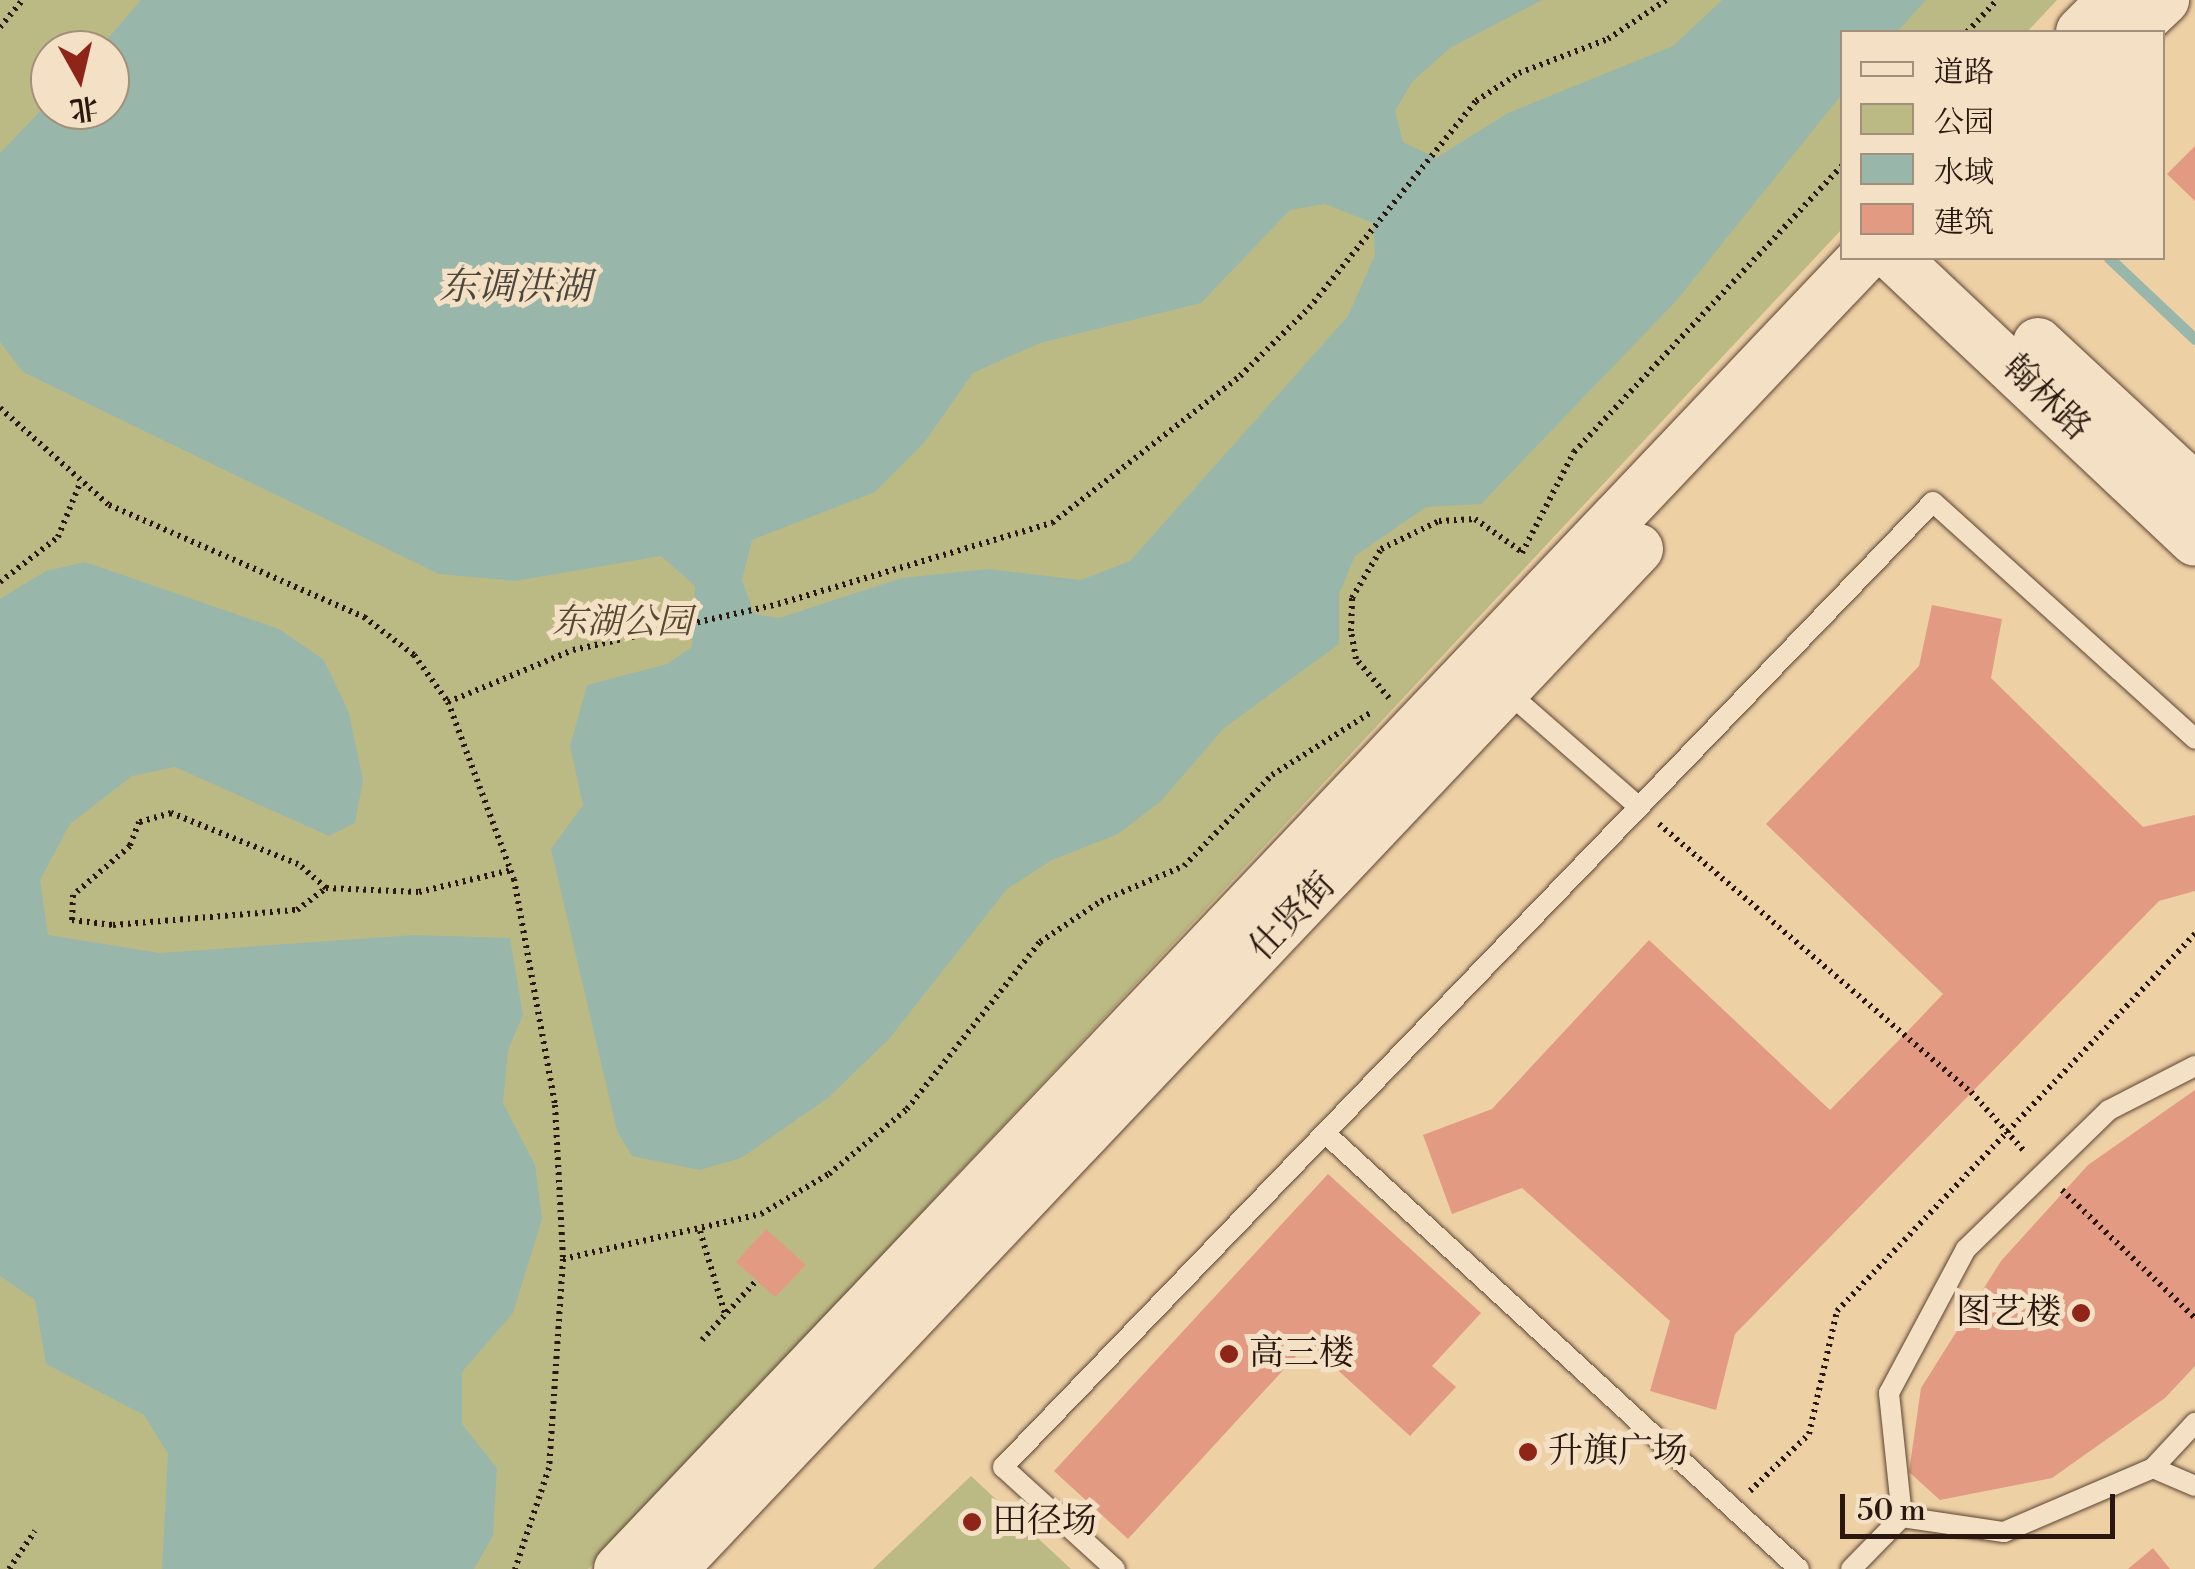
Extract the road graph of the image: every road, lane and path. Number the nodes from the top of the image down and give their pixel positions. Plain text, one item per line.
1 (23, 0) edge
2 (1666, 0) edge
3 (1997, 0) edge
4 (2112, 0) edge
5 (2164, 0) edge
6 (0, 27) edge
7 (1969, 30) edge
8 (2083, 30) edge
9 (2132, 30) edge
10 (1840, 168) edge
11 (1899, 260) edge
12 (1903, 260) edge
13 (1904, 260) edge
14 (0, 408) edge
15 (80, 482) junction
16 (2195, 489) edge
17 (2195, 541) edge
18 (1522, 552) junction
19 (1531, 561) dead end
20 (0, 582) edge
21 (1494, 680) junction
22 (1390, 699) junction
23 (448, 702) junction
24 (1399, 708) dead end
25 (2195, 739) edge
26 (1638, 807) junction
27 (512, 870) junction
28 (326, 888) junction
29 (2195, 934) edge
30 (2195, 1066) edge
31 (2006, 1131) junction
32 (1325, 1133) junction
33 (2044, 1173) junction
34 (2064, 1192) dead end
35 (700, 1231) junction
36 (563, 1259) junction
37 (757, 1280) dead end
38 (726, 1314) junction
39 (2195, 1318) edge
40 (702, 1340) dead end
41 (2195, 1423) edge
42 (2153, 1468) junction
43 (2195, 1486) edge
44 (1733, 1508) junction
45 (1902, 1517) junction
46 (35, 1531) dead end
47 (9, 1569) edge
48 (516, 1569) edge
49 (620, 1569) edge
50 (672, 1569) edge
51 (1115, 1569) edge
52 (1798, 1569) edge
53 (1851, 1569) edge

1 - 6 path
2 - 23 path
3 - 7 path
4 - 8 street
5 - 9 street
10 - 18 path
11 - 21 street, 仕贤街
12 - 17 street, 翰林路
13 - 16 street, 翰林路
14 - 15 path
15 - 20 path
15 - 23 path
18 - 19 path
18 - 22 path
21 - 26 lane
21 - 49 street
21 - 50 street, 仕贤街
22 - 24 path
22 - 35 path
23 - 27 path
25 - 26 lane
26 - 31 path
26 - 32 lane
27 - 28 path
27 - 36 path
28 - 28 path
29 - 31 path
30 - 33 lane
31 - 33 path
31 - 44 path
32 - 44 lane
32 - 51 lane
33 - 45 lane
34 - 39 path
35 - 36 path
35 - 38 path
36 - 48 path
37 - 38 path
38 - 40 path
41 - 42 lane
42 - 43 lane
42 - 45 lane
44 - 52 lane
45 - 53 lane
46 - 47 path

